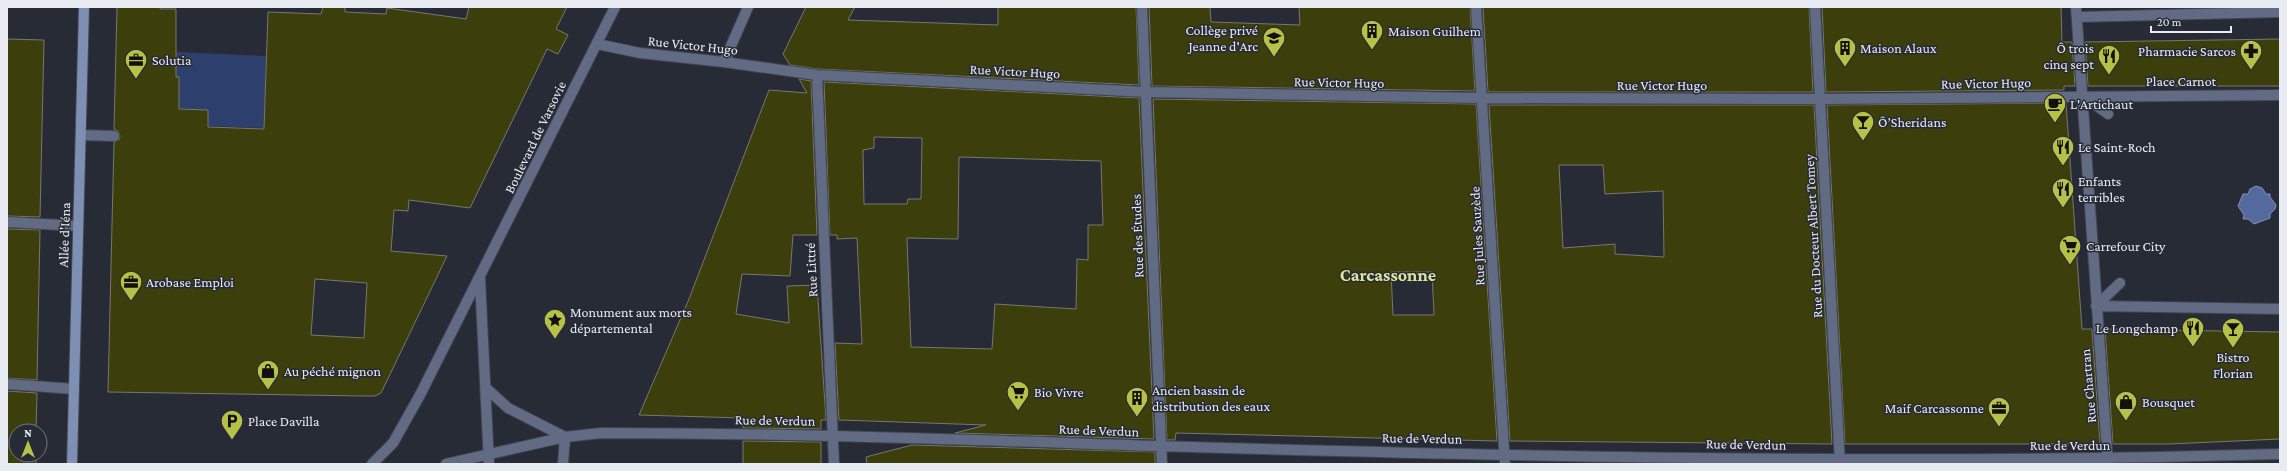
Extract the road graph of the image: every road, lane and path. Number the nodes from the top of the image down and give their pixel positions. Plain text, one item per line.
1 (84, 7) edge
2 (615, 7) edge
3 (748, 7) edge
4 (1142, 7) edge
5 (1476, 7) edge
6 (1815, 7) edge
7 (2077, 12) edge
8 (2280, 12) edge
9 (597, 44) junction
10 (724, 62) junction
11 (816, 75) junction
12 (1146, 92) junction
13 (2280, 95) edge
14 (2083, 96) junction
15 (1482, 98) junction
16 (1820, 99) junction
17 (2108, 114) dead end
18 (81, 135) junction
19 (114, 136) dead end
20 (7, 222) edge
21 (78, 226) junction
22 (480, 279) junction
23 (2120, 283) dead end
24 (2096, 306) junction
25 (2280, 309) edge
26 (7, 384) edge
27 (486, 388) junction
28 (74, 389) junction
29 (832, 435) junction
30 (565, 437) junction
31 (1160, 446) junction
32 (489, 453) junction
33 (1504, 453) junction
34 (2280, 454) edge
35 (1840, 462) edge
36 (2108, 462) edge
37 (72, 464) edge
38 (372, 464) edge
39 (446, 464) edge
40 (490, 464) edge
41 (563, 464) edge
42 (834, 464) edge
43 (1162, 464) edge
44 (1505, 464) edge

1 - 18 main road, Allée d'Iéna
2 - 9 street, Boulevard de Varsovie
3 - 10 street
4 - 12 street, Rue des Études
5 - 15 street, Rue Jules Sauzède
6 - 16 street, Rue du Docteur Albert Tomey
7 - 8 street
7 - 14 street
9 - 10 street, Rue Victor Hugo
9 - 22 street, Boulevard de Varsovie
10 - 11 street, Rue Victor Hugo
11 - 12 street, Rue Victor Hugo
11 - 29 street, Rue Littré
12 - 15 street, Rue Victor Hugo
12 - 31 street, Rue des Études
13 - 14 street, Place Carnot
14 - 16 street, Rue Victor Hugo
14 - 17 street
14 - 24 street
15 - 16 street, Rue Victor Hugo
15 - 33 street, Rue Jules Sauzède
16 - 35 street, Rue du Docteur Albert Tomey
18 - 19 street
18 - 21 main road, Allée d'Iéna
20 - 21 street
21 - 28 main road, Allée d'Iéna
22 - 27 street, Boulevard de Varsovie
22 - 38 street, Boulevard de Varsovie
23 - 24 street
24 - 25 street
24 - 36 street, Rue Chartran
26 - 28 street
27 - 30 street
27 - 32 street, Boulevard de Varsovie
28 - 37 main road, Allée d'Iéna
29 - 30 street, Rue de Verdun
29 - 31 street, Rue de Verdun
29 - 42 street, Rue Littré
30 - 32 street, Rue de Verdun
30 - 41 street
31 - 33 street, Rue de Verdun
31 - 43 street, Rue des Études
32 - 39 street, Rue de Verdun
32 - 40 street, Boulevard de Varsovie
33 - 35 street, Rue de Verdun
33 - 44 street, Rue Jules Sauzède
34 - 36 street, Rue de Verdun
35 - 36 street, Rue de Verdun

